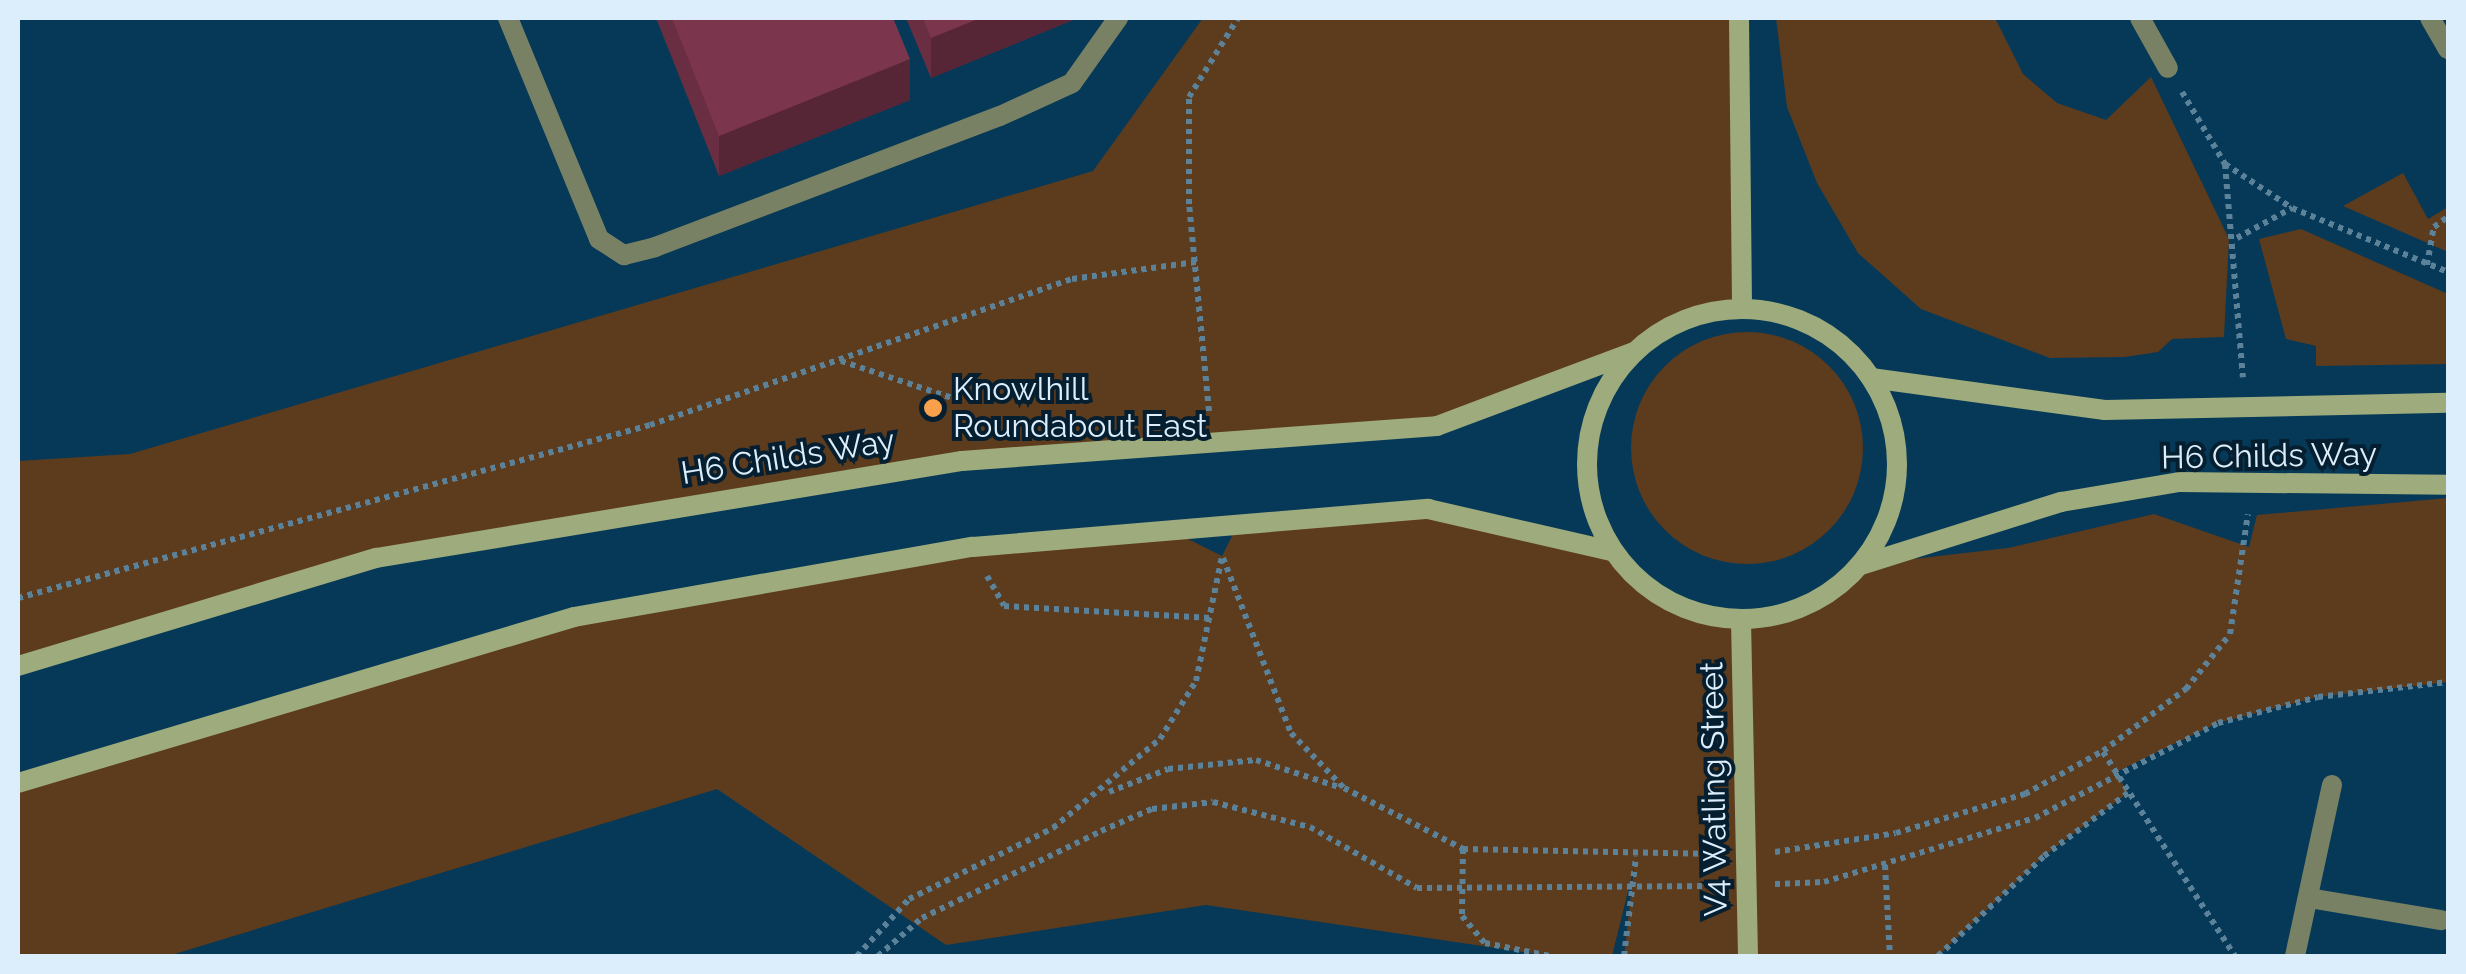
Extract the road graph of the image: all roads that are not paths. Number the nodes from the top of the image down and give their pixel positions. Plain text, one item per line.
1 (508, 18) edge
2 (1118, 18) edge
3 (1739, 18) edge
4 (2140, 18) edge
5 (2430, 18) edge
6 (2448, 49) edge
7 (2168, 68) road end
8 (1742, 308) junction
9 (1634, 352) junction
10 (1871, 378) junction
11 (2448, 403) edge
12 (2448, 485) edge
13 (1612, 550) junction
14 (1862, 565) junction
15 (1741, 621) junction
16 (18, 666) edge
17 (18, 783) edge
18 (2332, 785) dead end
19 (2310, 898) junction
20 (2441, 920) dead end
21 (1748, 956) edge
22 (2295, 956) edge

1 - 2 street
3 - 8 street
4 - 7 street
5 - 6 street
8 - 9 street
8 - 10 street
9 - 13 street
9 - 16 street, H6 Childs Way
10 - 11 street, H6 Childs Way
10 - 14 street
12 - 14 street, H6 Childs Way
13 - 15 street
13 - 17 street
14 - 15 street
15 - 21 street, V4 Watling Street
18 - 19 street
19 - 20 street
19 - 22 street

